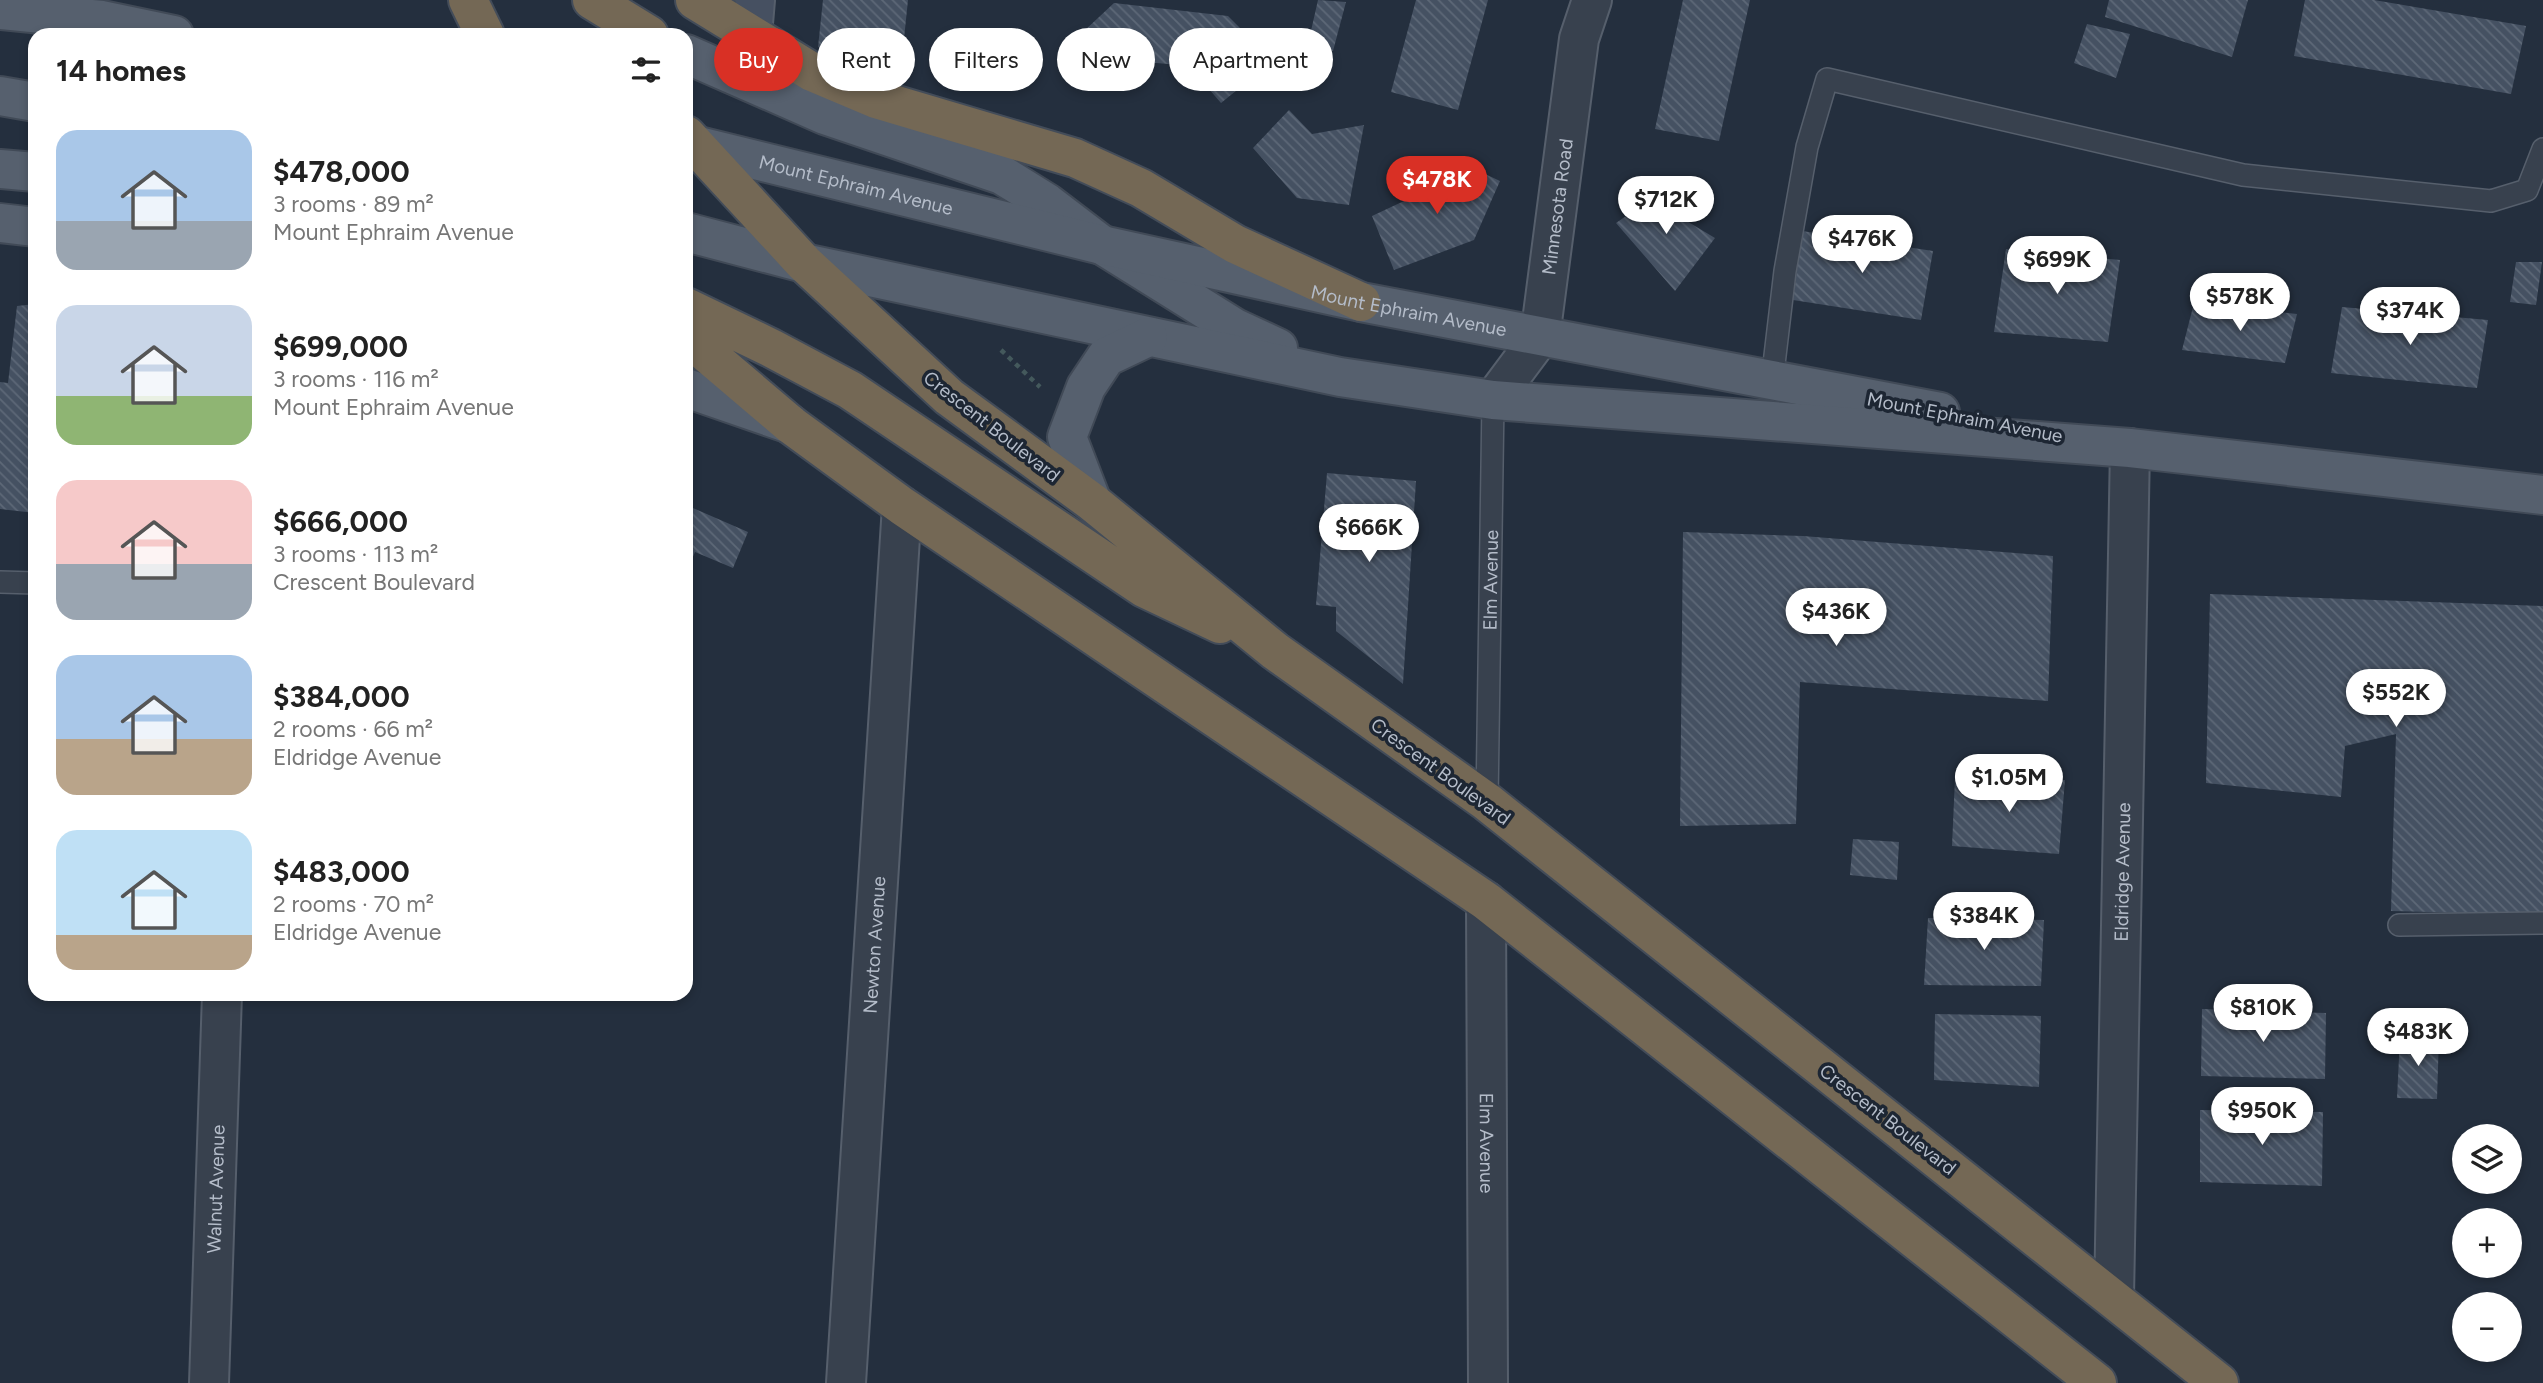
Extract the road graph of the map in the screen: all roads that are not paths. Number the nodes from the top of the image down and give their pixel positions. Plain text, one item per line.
1 (468, 0) edge
2 (695, 0) edge
3 (1592, 0) edge
4 (0, 10) edge
5 (602, 10) edge
6 (753, 18) edge
7 (140, 28) edge
8 (482, 28) edge
9 (636, 28) edge
10 (693, 49) edge
11 (693, 57) edge
12 (0, 96) edge
13 (28, 101) edge
14 (825, 115) junction
15 (693, 142) edge
16 (693, 146) edge
17 (2543, 149) edge
18 (0, 169) edge
19 (28, 171) edge
20 (0, 223) edge
21 (28, 226) edge
22 (693, 234) edge
23 (1102, 245) junction
24 (804, 263) junction
25 (1361, 302) junction
26 (693, 310) edge
27 (1148, 337) junction
28 (1540, 337) junction
29 (693, 339) edge
30 (1340, 377) junction
31 (1772, 381) junction
32 (693, 390) edge
33 (1493, 400) junction
34 (791, 425) junction
35 (2130, 448) junction
36 (2543, 495) edge
37 (1092, 502) junction
38 (902, 506) junction
39 (0, 582) edge
40 (28, 583) edge
41 (1275, 651) junction
42 (1487, 802) junction
43 (1486, 901) junction
44 (2543, 923) edge
45 (2399, 925) dead end
46 (222, 1001) edge
47 (2114, 1297) junction
48 (209, 1383) edge
49 (846, 1383) edge
50 (1488, 1383) edge
51 (2096, 1383) edge
52 (2219, 1383) edge

1 - 8 highway
2 - 6 highway
3 - 28 street, Minnesota Road
4 - 7 main road
5 - 9 highway
6 - 10 main road
6 - 14 main road
6 - 25 highway
11 - 14 main road
12 - 13 main road
14 - 23 main road
15 - 23 main road, Mount Ephraim Avenue
16 - 24 highway, Crescent Boulevard
17 - 31 lane
18 - 19 main road
20 - 21 main road
22 - 24 main road, Mount Ephraim Avenue
23 - 25 main road, Mount Ephraim Avenue
23 - 30 main road
24 - 27 main road, Mount Ephraim Avenue
24 - 37 highway, Crescent Boulevard
25 - 28 main road, Mount Ephraim Avenue
26 - 41 highway
27 - 30 main road, Mount Ephraim Avenue
27 - 37 main road
28 - 31 main road, Mount Ephraim Avenue
28 - 33 street, Minnesota Road
29 - 34 highway
30 - 33 main road, Mount Ephraim Avenue
31 - 35 main road, Mount Ephraim Avenue
32 - 34 main road
33 - 35 main road, Mount Ephraim Avenue
33 - 42 lane, Elm Avenue
34 - 38 highway
35 - 36 main road, Mount Ephraim Avenue
35 - 47 street, Eldridge Avenue
37 - 41 highway, Crescent Boulevard
38 - 43 highway
38 - 49 street, Newton Avenue
39 - 40 lane
41 - 42 highway, Crescent Boulevard
42 - 47 highway, Crescent Boulevard
43 - 50 street, Elm Avenue
43 - 51 highway
44 - 45 lane
46 - 48 street, Walnut Avenue
47 - 52 highway, Crescent Boulevard

